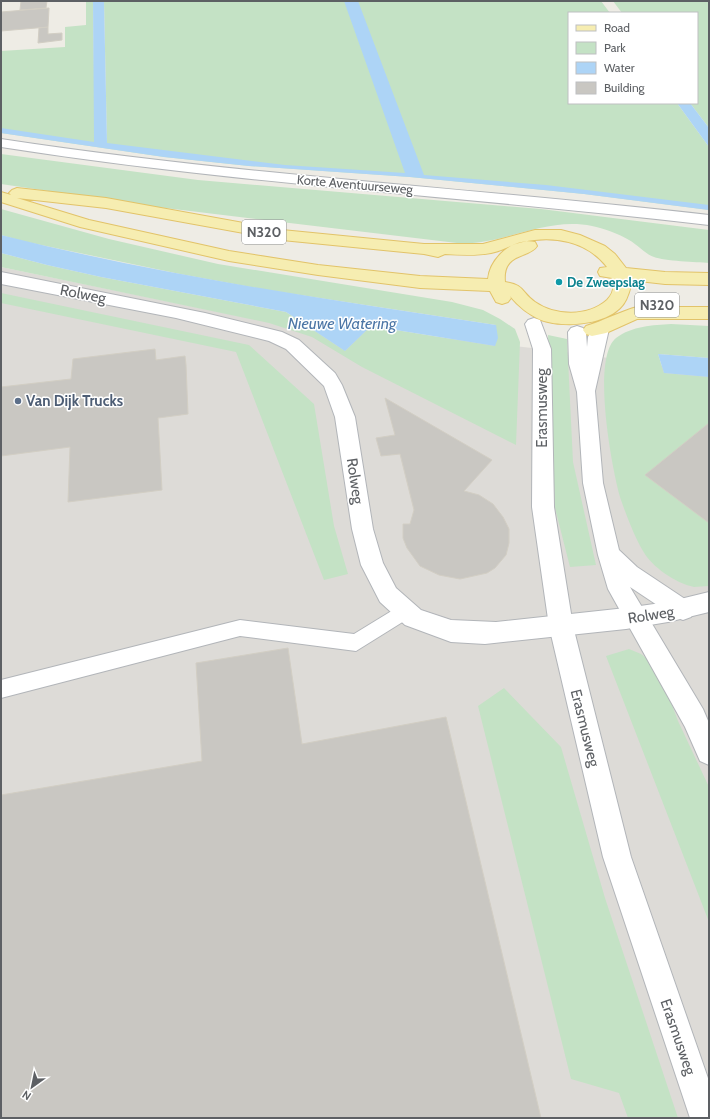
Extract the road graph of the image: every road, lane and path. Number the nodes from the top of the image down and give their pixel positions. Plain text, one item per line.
1 (1, 143) edge
2 (1, 191) edge
3 (1, 197) edge
4 (709, 220) edge
5 (424, 249) junction
6 (505, 258) junction
7 (616, 267) junction
8 (1, 278) edge
9 (705, 279) edge
10 (499, 292) junction
11 (618, 310) junction
12 (705, 313) edge
13 (534, 324) junction
14 (578, 326) junction
15 (600, 329) junction
16 (586, 392) junction
17 (609, 555) junction
18 (709, 602) edge
19 (683, 610) junction
20 (403, 612) junction
21 (636, 619) junction
22 (561, 626) junction
23 (1, 689) edge
24 (709, 752) edge
25 (706, 1118) edge

1 - 4 street, Korte Aventuurseweg
2 - 5 main road, N320
3 - 10 main road, N320
5 - 6 main road, N320
5 - 7 main road, N320
6 - 7 main road, N320
6 - 10 main road
7 - 9 main road, N320
7 - 11 main road, N320
8 - 20 street, Rolweg
10 - 13 main road, N320
10 - 14 main road, N320
11 - 12 main road, N320
11 - 14 main road, N320
11 - 15 main road, N320
13 - 14 main road, N320
13 - 22 street, Erasmusweg
14 - 15 main road, N320
14 - 16 street
15 - 16 street
16 - 17 street
17 - 19 street
17 - 21 street
18 - 19 street, Rolweg
19 - 21 street, Rolweg
20 - 22 street, Rolweg
20 - 23 lane
21 - 22 street, Rolweg
21 - 24 street
22 - 25 street, Erasmusweg

